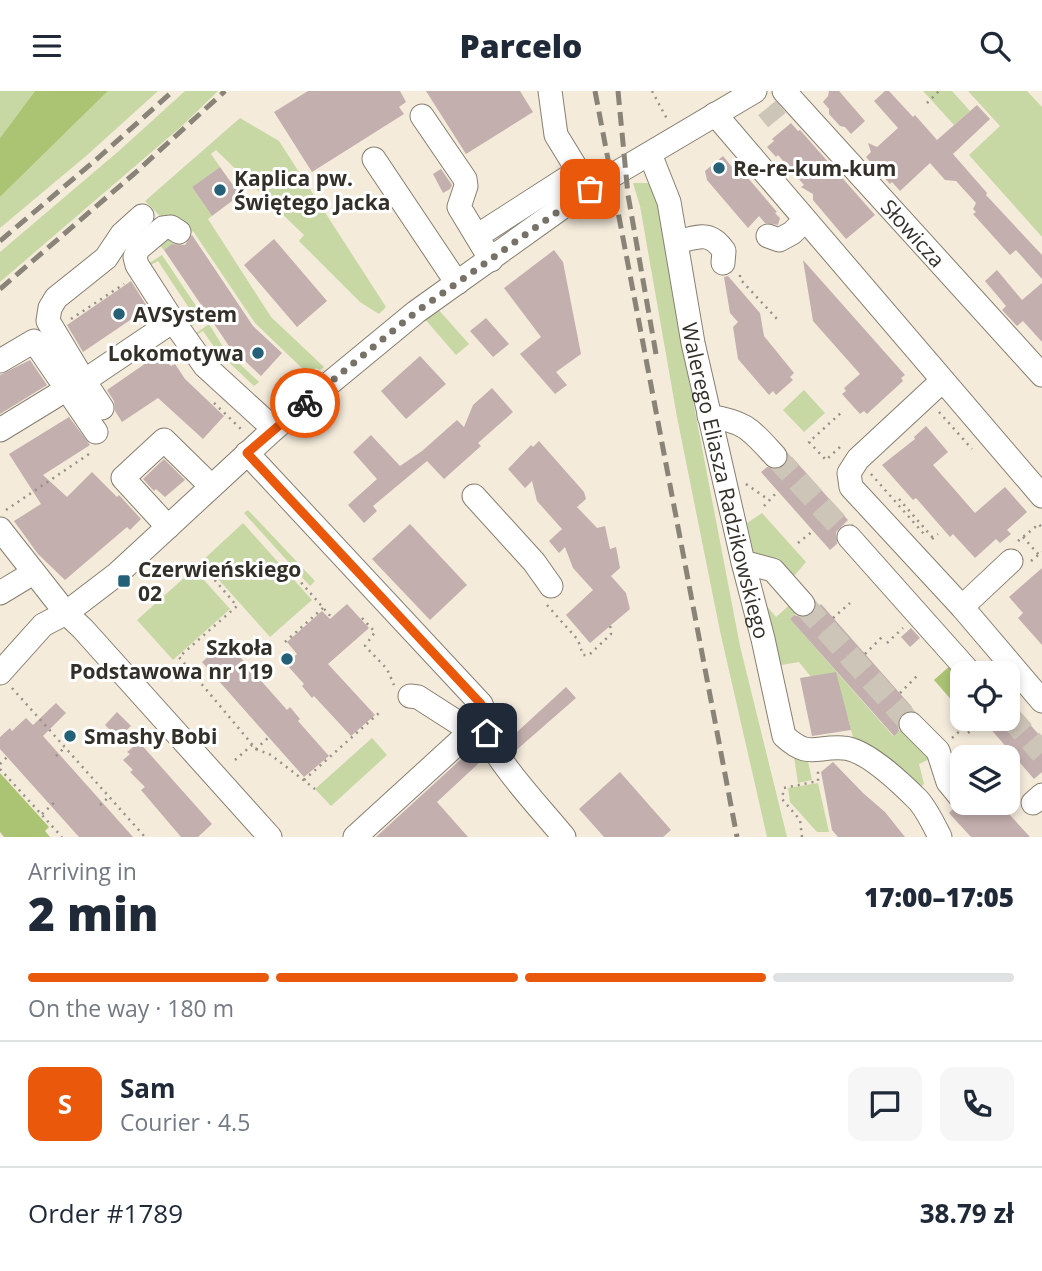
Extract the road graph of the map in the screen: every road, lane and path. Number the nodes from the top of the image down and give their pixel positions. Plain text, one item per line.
1 (550, 91) edge
2 (652, 91) edge
3 (755, 91) edge
4 (784, 91) edge
5 (939, 91) edge
6 (927, 103) dead end
7 (718, 104) edge
8 (422, 115) dead end
9 (666, 116) dead end
10 (650, 154) junction
11 (374, 159) dead end
12 (584, 180) junction
13 (142, 216) dead end
14 (805, 220) junction
15 (179, 232) dead end
16 (477, 236) junction
17 (768, 236) dead end
18 (677, 242) junction
19 (491, 260) junction
20 (723, 263) dead end
21 (141, 272) junction
22 (457, 283) junction
23 (173, 321) junction
24 (53, 331) junction
25 (0, 361) edge
26 (1042, 375) edge
27 (943, 381) junction
28 (76, 385) junction
29 (102, 408) dead end
30 (843, 411) dead end
31 (938, 411) dead end
32 (709, 416) junction
33 (0, 429) edge
34 (274, 429) junction
35 (94, 442) joint
36 (843, 445) dead end
37 (972, 449) dead end
38 (247, 453) junction
39 (74, 456) dead end
40 (775, 456) tunnel mouth
41 (77, 462) junction
42 (870, 473) dead end
43 (211, 486) junction
44 (778, 491) dead end
45 (474, 496) dead end
46 (1042, 496) edge
47 (764, 506) dead end
48 (0, 514) edge
49 (168, 527) junction
50 (0, 529) edge
51 (813, 531) dead end
52 (938, 534) dead end
53 (849, 537) tunnel mouth
54 (1023, 537) dead end
55 (798, 543) dead end
56 (1039, 555) dead end
57 (743, 562) junction
58 (1011, 562) dead end
59 (201, 564) dead end
60 (292, 572) dead end
61 (33, 573) junction
62 (0, 593) edge
63 (549, 595) joint
64 (850, 603) dead end
65 (803, 604) tunnel mouth
66 (323, 607) junction
67 (962, 607) junction
68 (66, 613) junction
69 (332, 618) dead end
70 (362, 618) dead end
71 (833, 618) dead end
72 (610, 624) dead end
73 (882, 637) dead end
74 (285, 642) dead end
75 (865, 654) dead end
76 (179, 657) junction
77 (174, 661) dead end
78 (959, 661) edge
79 (917, 676) dead end
80 (6, 681) edge
81 (1039, 690) edge
82 (402, 692) joint
83 (900, 693) dead end
84 (379, 713) dead end
85 (911, 724) tunnel mouth
86 (970, 731) edge
87 (479, 732) junction
88 (968, 733) dead end
89 (268, 737) dead end
90 (252, 745) junction
91 (65, 747) junction
92 (256, 749) junction
93 (10, 754) dead end
94 (56, 756) dead end
95 (235, 760) dead end
96 (0, 767) edge
97 (818, 767) dead end
98 (304, 780) junction
99 (950, 784) edge
100 (315, 789) dead end
101 (109, 797) junction
102 (54, 803) dead end
103 (100, 805) dead end
104 (42, 814) junction
105 (62, 837) edge
106 (145, 837) edge
107 (270, 837) edge
108 (355, 837) edge
109 (564, 837) edge
110 (802, 837) edge
111 (940, 837) edge

1 - 12 street
2 - 9 path
3 - 7 street
4 - 26 street, Słowicza
5 - 6 path
7 - 10 street
7 - 14 street
8 - 16 street
10 - 12 street
10 - 18 street, Walerego Eliasza Radzikowskiego
11 - 22 street
12 - 16 street
12 - 19 street
13 - 24 street
14 - 17 street
14 - 27 street
15 - 21 street
16 - 19 street
18 - 20 street
18 - 32 street, Walerego Eliasza Radzikowskiego
19 - 22 street
21 - 23 street
21 - 24 path
22 - 34 street
23 - 28 street
23 - 34 street
24 - 28 street
25 - 28 street
27 - 46 street
27 - 67 street
28 - 29 street
28 - 33 street
28 - 35 street
30 - 36 path
31 - 37 path
32 - 40 street
32 - 57 street, Walerego Eliasza Radzikowskiego
34 - 38 street
35 - 41 path
38 - 43 street
38 - 87 street
39 - 41 path
41 - 48 path
42 - 52 path
43 - 49 street
43 - 49 street
44 - 47 path
45 - 63 street
49 - 68 street
50 - 61 street
51 - 55 path
53 - 78 street
54 - 56 path
57 - 65 street
57 - 111 street, Walerego Eliasza Radzikowskiego
58 - 67 street
59 - 76 path
60 - 66 path
61 - 62 street
61 - 68 street
63 - 72 path
64 - 71 path
66 - 69 path
66 - 74 path
67 - 81 street
68 - 80 street
68 - 107 street
70 - 82 path
73 - 75 path
76 - 77 path
76 - 90 path
79 - 83 path
80 - 91 path
82 - 87 street
84 - 98 path
85 - 99 street
86 - 88 path
87 - 108 street
87 - 109 street
89 - 92 path
90 - 92 path
90 - 95 path
91 - 94 path
91 - 101 path
92 - 98 path
93 - 96 path
96 - 104 path
97 - 110 path
98 - 100 path
101 - 103 path
101 - 106 path
102 - 104 path
104 - 105 path

